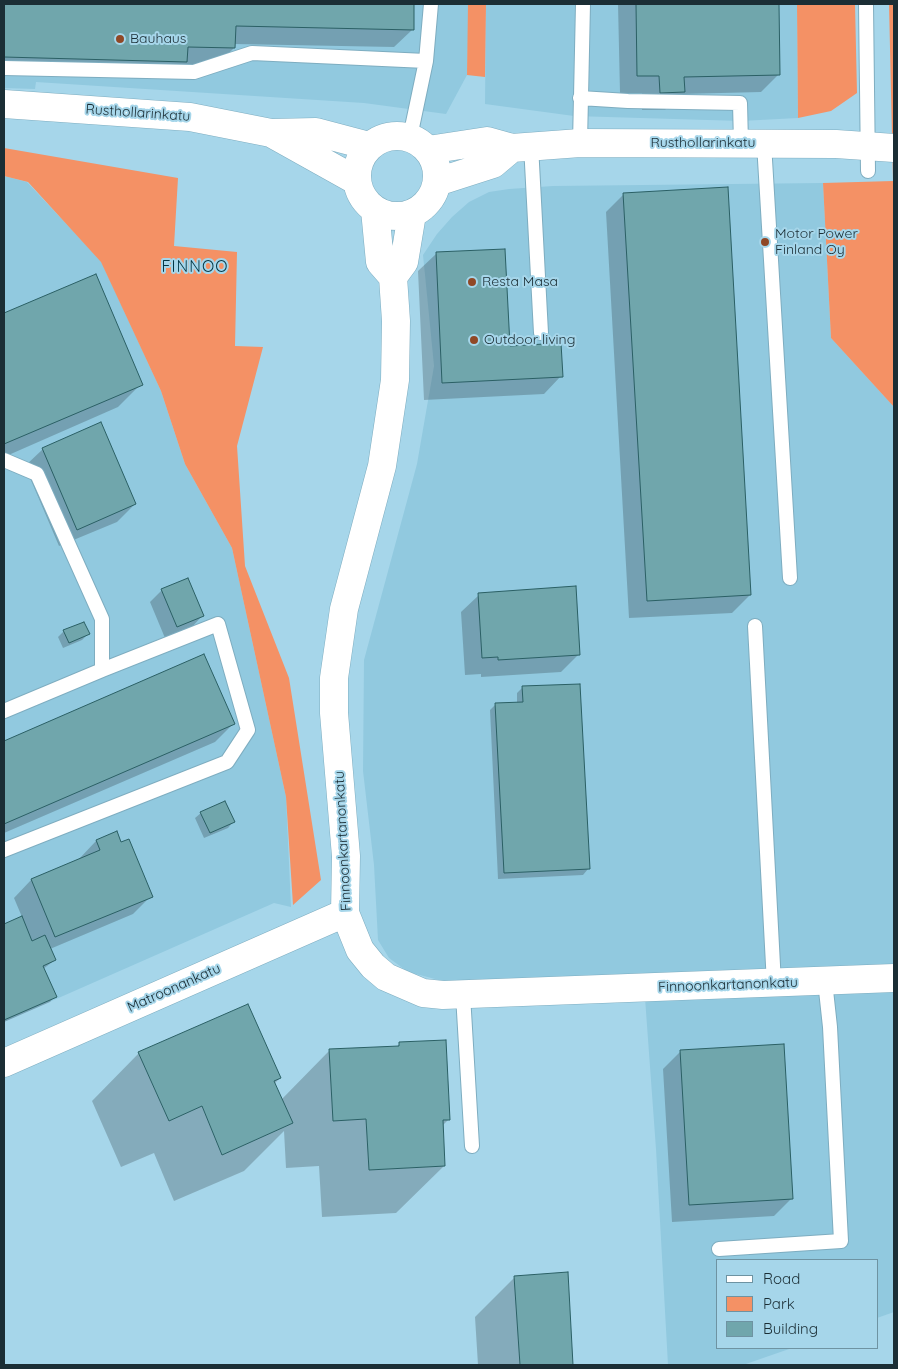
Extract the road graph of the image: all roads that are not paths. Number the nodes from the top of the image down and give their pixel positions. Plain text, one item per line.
1 (431, 4) edge
2 (584, 4) edge
3 (866, 4) edge
4 (426, 61) junction
5 (4, 68) edge
6 (580, 98) junction
7 (4, 104) edge
8 (271, 133) junction
9 (419, 143) junction
10 (580, 143) junction
11 (753, 143) junction
12 (369, 146) junction
13 (521, 147) junction
14 (894, 148) edge
15 (867, 159) junction
16 (357, 181) junction
17 (437, 182) junction
18 (375, 210) junction
19 (412, 214) junction
20 (393, 277) junction
21 (541, 333) dead end
22 (4, 460) edge
23 (790, 578) dead end
24 (755, 626) dead end
25 (102, 670) junction
26 (4, 711) edge
27 (4, 850) edge
28 (345, 913) junction
29 (894, 978) edge
30 (825, 981) junction
31 (774, 984) junction
32 (463, 995) junction
33 (4, 1062) edge
34 (472, 1146) dead end
35 (719, 1249) dead end

1 - 4 lane
2 - 6 lane
3 - 15 lane
4 - 5 lane
4 - 9 lane
6 - 10 lane
6 - 11 lane
7 - 8 street, Rusthollarinkatu
8 - 12 street, Rusthollarinkatu
8 - 16 street, Rusthollarinkatu
9 - 12 street
9 - 13 street, Rusthollarinkatu
9 - 17 street
10 - 11 street, Rusthollarinkatu
10 - 13 street, Rusthollarinkatu
11 - 15 street, Rusthollarinkatu
11 - 23 lane
12 - 16 street
13 - 17 street
13 - 21 lane
14 - 15 street, Rusthollarinkatu
16 - 18 street
17 - 19 street
18 - 19 street
18 - 20 street
19 - 20 street
20 - 28 street, Finnoonkartanonkatu
22 - 25 lane
24 - 31 lane
25 - 26 lane
25 - 27 lane
28 - 32 street, Finnoonkartanonkatu
28 - 33 street, Matroonankatu
29 - 30 street, Finnoonkartanonkatu
30 - 31 street, Finnoonkartanonkatu
30 - 35 lane
31 - 32 street, Finnoonkartanonkatu
32 - 34 lane

